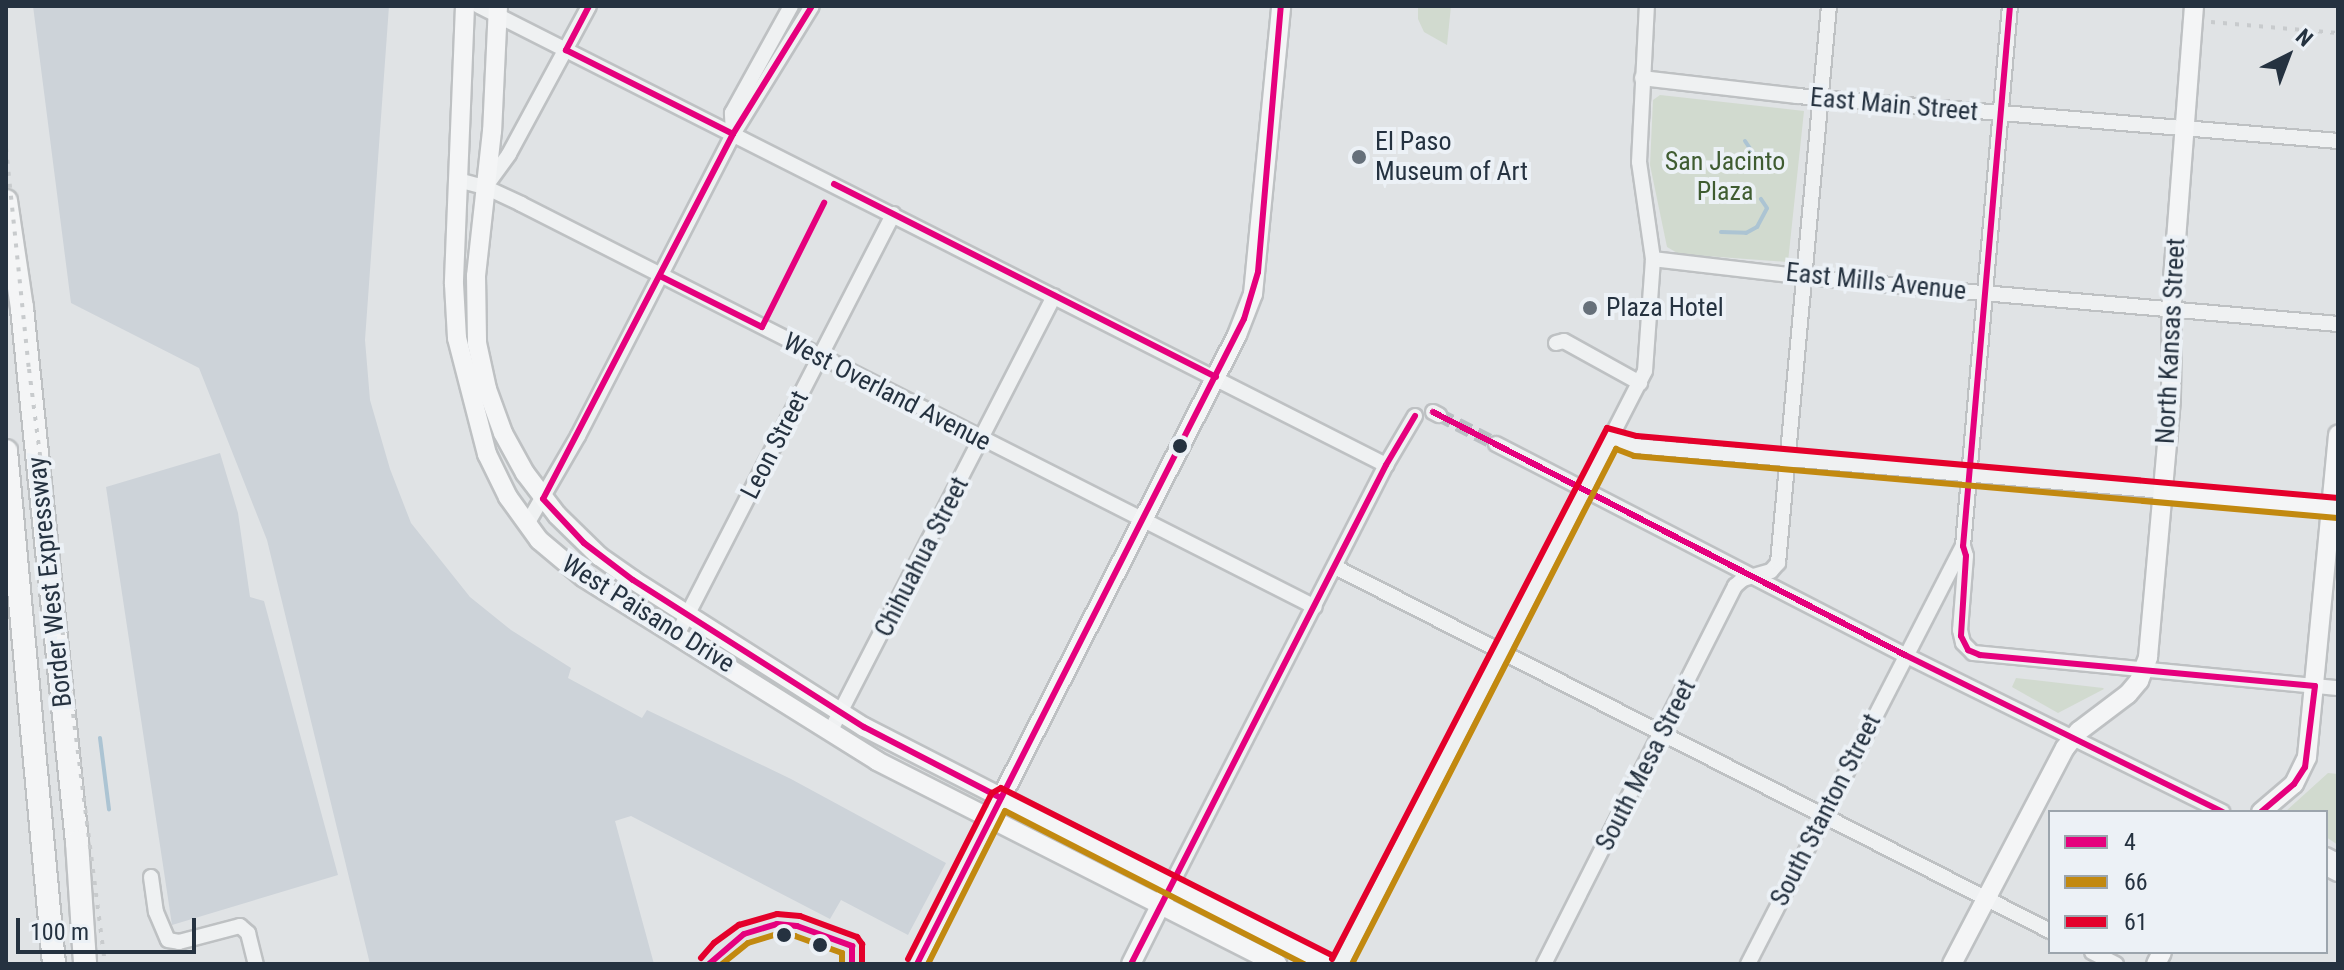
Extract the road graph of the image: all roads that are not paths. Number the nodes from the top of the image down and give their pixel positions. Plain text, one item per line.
1 (465, 6) edge
2 (479, 6) edge
3 (589, 6) edge
4 (791, 6) edge
5 (812, 6) edge
6 (1281, 6) edge
7 (1647, 6) edge
8 (1829, 6) edge
9 (2010, 6) edge
10 (2194, 6) edge
11 (498, 10) edge
12 (566, 50) junction
13 (1642, 78) junction
14 (1819, 98) junction
15 (2002, 114) junction
16 (2185, 128) junction
17 (733, 134) junction
18 (2338, 141) edge
19 (458, 180) junction
20 (485, 187) junction
21 (6, 201) edge
22 (893, 214) junction
23 (1653, 259) junction
24 (660, 276) junction
25 (1805, 276) junction
26 (1986, 293) junction
27 (1054, 296) junction
28 (2172, 310) junction
29 (2338, 324) edge
30 (1556, 343) dead end
31 (820, 357) junction
32 (1216, 377) junction
33 (1640, 383) junction
34 (1415, 416) dead end
35 (2338, 434) edge
36 (1611, 437) junction
37 (981, 440) junction
38 (1496, 444) tunnel mouth
39 (6, 451) edge
40 (1789, 458) junction
41 (1386, 465) junction
42 (1970, 475) junction
43 (1584, 489) junction
44 (2163, 491) junction
45 (543, 499) junction
46 (2335, 508) edge
47 (1141, 521) junction
48 (527, 524) junction
49 (1963, 546) junction
50 (1335, 567) junction
51 (1755, 577) junction
52 (1315, 607) junction
53 (688, 614) junction
54 (678, 633) junction
55 (1501, 652) junction
56 (1905, 655) junction
57 (2145, 668) junction
58 (2315, 686) junction
59 (2338, 688) edge
60 (841, 712) junction
61 (830, 732) junction
62 (1662, 734) junction
63 (2071, 739) junction
64 (1001, 798) junction
65 (2218, 810) edge
66 (2263, 810) edge
67 (1823, 815) junction
68 (990, 819) junction
69 (151, 877) dead end
70 (1171, 885) junction
71 (1986, 899) junction
72 (1161, 904) junction
73 (2048, 930) edge
74 (2096, 954) edge
75 (54, 964) edge
76 (85, 964) edge
77 (256, 964) edge
78 (917, 964) edge
79 (1131, 964) edge
80 (1278, 964) edge
81 (1326, 964) edge
82 (1341, 964) edge
83 (1544, 964) edge
84 (1748, 964) edge
85 (1952, 964) edge
86 (2116, 964) edge

1 - 19 main road, West Paisano Drive
2 - 11 street
3 - 12 street
4 - 17 street
5 - 17 street
6 - 32 main road
7 - 13 street
8 - 14 street
9 - 15 street
10 - 16 main road, North Kansas Street
11 - 12 street
11 - 20 main road, West Paisano Drive
12 - 17 street
12 - 20 street
13 - 14 street, East Main Street
13 - 23 street
14 - 15 street, East Main Street
14 - 25 street
15 - 16 street, East Main Street
15 - 26 street
16 - 18 street, East Main Street
16 - 28 main road, North Kansas Street
17 - 22 street
17 - 24 street
19 - 20 street, West Overland Avenue
19 - 48 main road, West Paisano Drive
20 - 24 street, West Overland Avenue
20 - 45 main road, West Paisano Drive
21 - 76 highway, Border West Expressway
22 - 27 street
22 - 31 street, Leon Street
23 - 25 street, East Mills Avenue
23 - 33 street
24 - 31 street, West Overland Avenue
24 - 45 street
25 - 26 street, East Mills Avenue
25 - 40 street
26 - 28 street, East Mills Avenue
26 - 42 street
27 - 32 street
27 - 37 street, Chihuahua Street
28 - 29 street, East Mills Avenue
28 - 44 main road, North Kansas Street
30 - 33 street
31 - 37 street, West Overland Avenue
31 - 53 street, Leon Street
32 - 41 street
32 - 47 main road
33 - 36 street
34 - 41 street
35 - 46 main road
36 - 40 street
36 - 43 street
37 - 47 street, West Overland Avenue
37 - 60 street, Chihuahua Street
38 - 43 street
39 - 75 highway, Border West Expressway
40 - 42 street
40 - 51 street, South Mesa Street
41 - 50 street
42 - 44 street
42 - 49 street
43 - 51 street
43 - 55 street
44 - 46 main road
44 - 57 main road, North Kansas Street
45 - 48 street
45 - 53 main road, West Paisano Drive
46 - 58 main road
47 - 52 street, West Overland Avenue
47 - 64 main road
48 - 54 main road, West Paisano Drive
49 - 56 street, South Stanton Street
49 - 57 street
50 - 52 street
50 - 55 street
51 - 56 street
51 - 62 street, South Mesa Street
52 - 70 street
53 - 54 street, Leon Street
53 - 60 main road, West Paisano Drive
54 - 61 main road, West Paisano Drive
55 - 62 street
55 - 82 street
56 - 63 street
56 - 67 street, South Stanton Street
57 - 58 street
57 - 63 main road
58 - 59 street
58 - 66 main road
60 - 61 street, Chihuahua Street
60 - 64 main road, West Paisano Drive
61 - 68 main road, West Paisano Drive
62 - 67 street
62 - 83 street, South Mesa Street
63 - 65 street
63 - 71 main road
64 - 68 main road
64 - 70 main road, West Paisano Drive
67 - 71 street
67 - 84 street, South Stanton Street
68 - 72 main road, West Paisano Drive
68 - 78 street
69 - 77 street
70 - 72 main road
70 - 81 main road, West Paisano Drive
71 - 73 street
71 - 85 main road
72 - 79 main road
72 - 80 main road, West Paisano Drive
74 - 86 street

